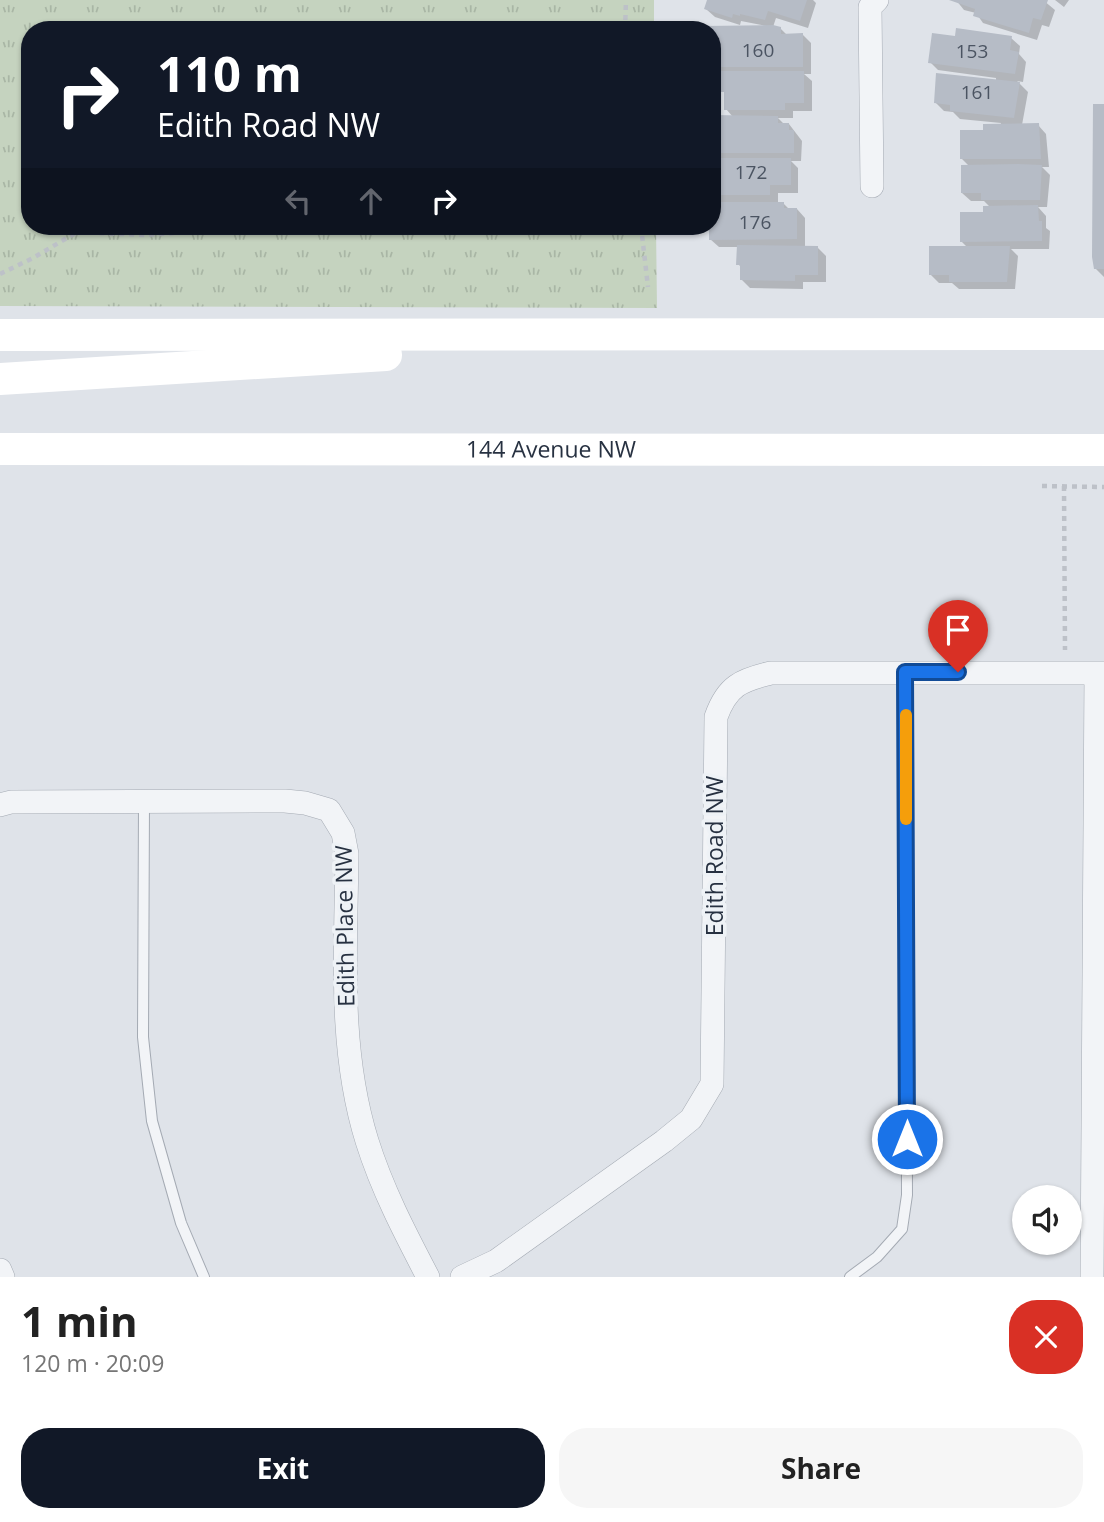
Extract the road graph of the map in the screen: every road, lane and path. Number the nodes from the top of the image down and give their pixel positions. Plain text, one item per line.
1 (626, 0) edge
2 (877, 0) edge
3 (625, 21) edge
4 (872, 186) dead end
5 (72, 235) edge
6 (642, 235) edge
7 (0, 274) edge
8 (648, 287) dead end
9 (1104, 334) edge
10 (0, 335) edge
11 (698, 335) junction
12 (0, 379) edge
13 (0, 449) edge
14 (1104, 450) edge
15 (1042, 486) dead end
16 (1064, 486) junction
17 (1104, 487) edge
18 (1065, 652) dead end
19 (905, 672) junction
20 (1100, 673) edge
21 (144, 802) junction
22 (0, 805) edge
23 (1099, 1024) edge
24 (0, 1270) edge
25 (3, 1277) edge
26 (204, 1277) edge
27 (428, 1277) edge
28 (462, 1277) edge
29 (850, 1277) edge
30 (1092, 1277) edge

1 - 3 path
2 - 4 street
5 - 7 path
6 - 8 path
9 - 11 main road
10 - 11 main road
11 - 12 main road
13 - 14 main road, 144 Avenue NW
15 - 16 path
16 - 17 path
16 - 18 path
19 - 20 street, Edith Road NW
19 - 28 street, Edith Road NW
19 - 29 lane
20 - 23 street
21 - 22 street, Edith Place NW
21 - 26 lane
21 - 27 street, Edith Place NW
23 - 30 street
24 - 25 street

